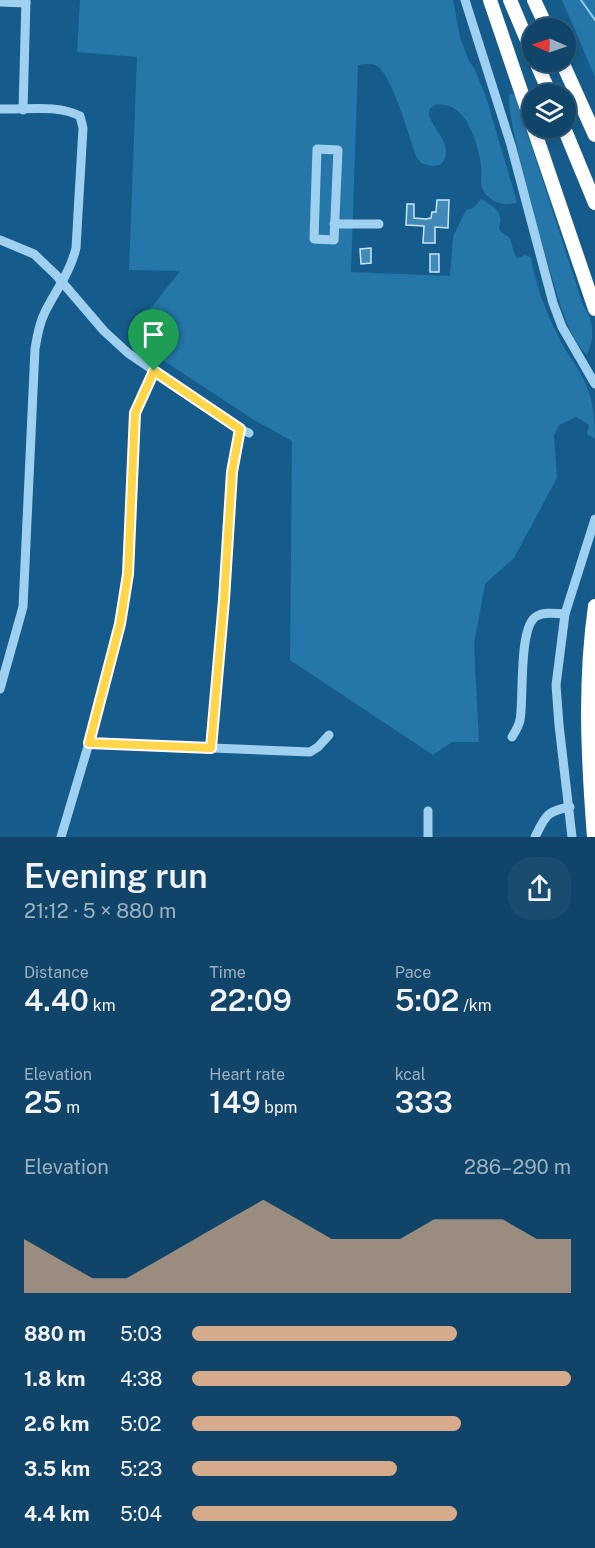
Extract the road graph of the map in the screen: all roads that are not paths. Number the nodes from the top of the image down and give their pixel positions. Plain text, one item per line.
1 (465, 0) edge
2 (490, 0) edge
3 (510, 0) edge
4 (534, 0) edge
5 (0, 2) edge
6 (26, 2) edge
7 (542, 18) edge
8 (522, 28) edge
9 (567, 72) edge
10 (0, 109) edge
11 (23, 110) junction
12 (595, 135) edge
13 (568, 138) edge
14 (595, 203) edge
15 (334, 224) junction
16 (379, 224) dead end
17 (0, 240) edge
18 (63, 283) junction
19 (595, 309) edge
20 (154, 371) junction
21 (595, 384) edge
22 (240, 429) junction
23 (249, 433) dead end
24 (595, 519) edge
25 (595, 606) edge
26 (565, 614) junction
27 (0, 689) edge
28 (329, 735) dead end
29 (512, 737) dead end
30 (89, 743) junction
31 (211, 748) junction
32 (570, 807) junction
33 (428, 811) dead end
34 (61, 837) edge
35 (428, 837) edge
36 (535, 837) edge
37 (572, 837) edge
38 (594, 837) edge

1 - 21 street
2 - 19 highway
3 - 8 highway
4 - 7 highway
5 - 6 street
6 - 11 street
9 - 12 highway
10 - 11 street
11 - 18 street
13 - 14 highway
15 - 15 street
15 - 16 street
17 - 18 street
18 - 20 street
18 - 27 street
20 - 22 street
20 - 30 street
22 - 23 street
22 - 31 street
24 - 26 street
25 - 38 highway
26 - 29 street
26 - 32 street
28 - 31 street
30 - 31 street
30 - 34 street
32 - 36 street
32 - 37 street
33 - 35 street

